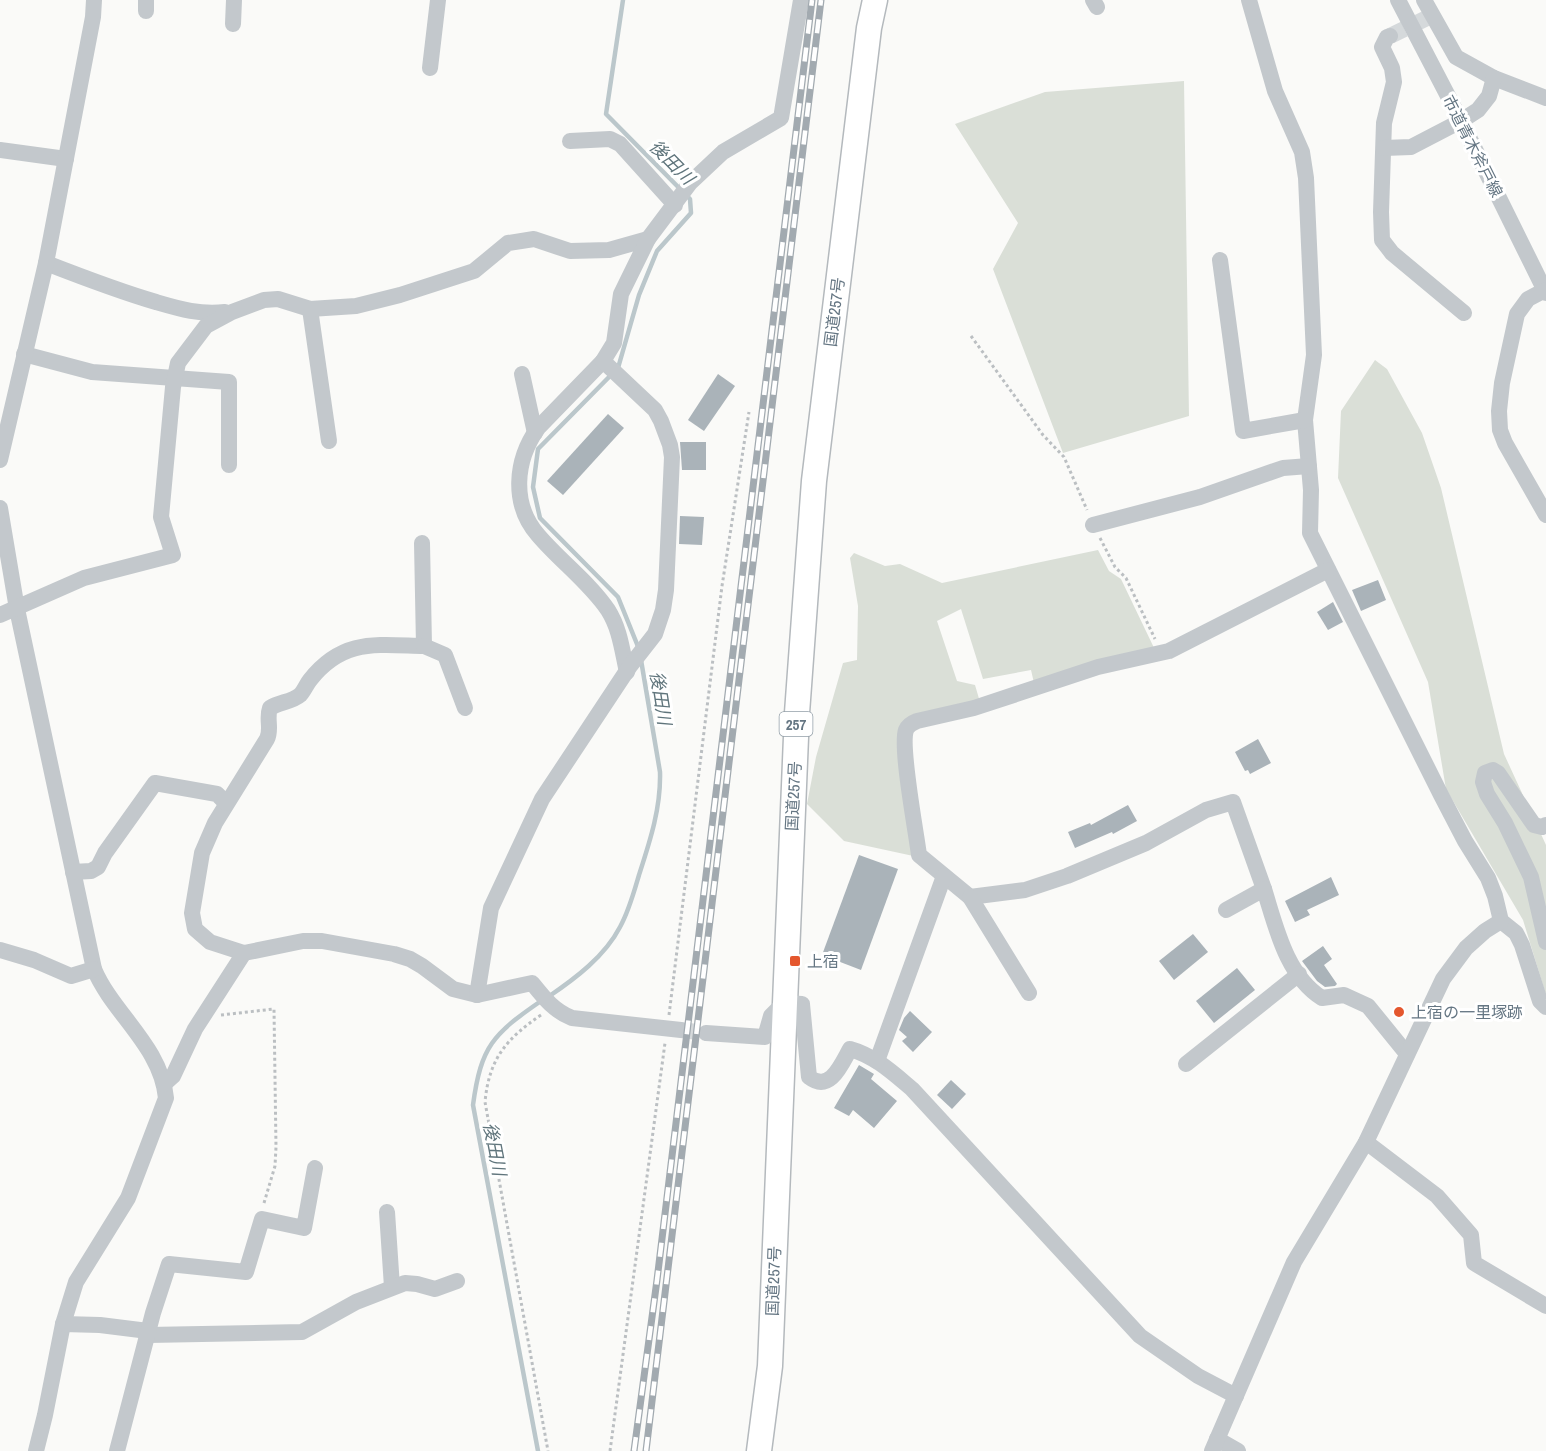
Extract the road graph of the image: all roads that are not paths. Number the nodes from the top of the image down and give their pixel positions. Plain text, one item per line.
1 (94, 0) edge
2 (234, 0) edge
3 (438, 0) edge
4 (801, 0) edge
5 (874, 0) edge
6 (1249, 0) edge
7 (1398, 0) edge
8 (1428, 11) edge
9 (233, 24) dead end
10 (1390, 36) dead end
11 (430, 68) dead end
12 (1494, 78) junction
13 (1546, 98) edge
14 (1461, 121) junction
15 (570, 141) dead end
16 (1384, 148) junction
17 (0, 150) edge
18 (66, 159) junction
19 (676, 203) junction
20 (648, 239) junction
21 (1220, 260) dead end
22 (46, 263) junction
23 (1545, 292) edge
24 (310, 309) junction
25 (232, 312) junction
26 (1464, 312) dead end
27 (24, 354) junction
28 (605, 363) junction
29 (522, 374) dead end
30 (175, 377) junction
31 (1305, 420) junction
32 (535, 433) junction
33 (329, 441) dead end
34 (0, 459) edge
35 (229, 465) dead end
36 (1309, 466) junction
37 (1540, 489) edge
38 (0, 508) edge
39 (1546, 515) edge
40 (1093, 525) road end
41 (422, 543) dead end
42 (1328, 570) junction
43 (17, 609) junction
44 (0, 615) edge
45 (424, 646) junction
46 (628, 669) junction
47 (465, 708) dead end
48 (226, 803) junction
49 (1546, 825) edge
50 (74, 872) junction
51 (944, 876) junction
52 (1264, 889) junction
53 (970, 897) junction
54 (1226, 910) dead end
55 (1502, 921) junction
56 (1546, 942) edge
57 (0, 950) edge
58 (244, 953) junction
59 (94, 969) junction
60 (1299, 974) junction
61 (1029, 993) dead end
62 (477, 995) junction
63 (784, 1003) junction
64 (1546, 1007) edge
65 (674, 1029) tunnel mouth
66 (706, 1033) tunnel mouth
67 (1407, 1054) junction
68 (877, 1061) junction
69 (1185, 1064) dead end
70 (164, 1084) junction
71 (1366, 1142) junction
72 (315, 1168) dead end
73 (387, 1212) dead end
74 (457, 1281) dead end
75 (392, 1287) junction
76 (1546, 1306) edge
77 (63, 1324) junction
78 (148, 1333) junction
79 (1236, 1396) junction
80 (1214, 1445) edge
81 (36, 1451) edge
82 (117, 1451) edge
83 (759, 1451) edge
84 (1238, 1451) edge

1 - 18 street
2 - 9 street
3 - 11 street
4 - 19 street
5 - 63 highway, 国道257号 / 257
6 - 31 street
7 - 14 street, 市道青木斧戸線
8 - 12 street
10 - 16 street
12 - 13 street
12 - 14 street
14 - 16 street
14 - 23 street, 市道青木斧戸線
15 - 19 street
16 - 26 street
17 - 18 street
18 - 22 street
19 - 20 street
20 - 24 street
20 - 28 street
21 - 31 street
22 - 25 street
22 - 27 street
23 - 37 street
24 - 25 street
24 - 33 street
25 - 30 street
27 - 30 street
27 - 34 street
28 - 32 street
28 - 46 street
29 - 32 street
30 - 35 street
30 - 43 street
31 - 36 street
32 - 46 street
36 - 40 street
36 - 42 street
37 - 39 street
38 - 43 street
41 - 45 street
42 - 51 street
42 - 55 street
43 - 44 street
43 - 50 street
45 - 47 street
45 - 48 street
46 - 62 street
48 - 50 street
48 - 58 street
49 - 56 street
50 - 59 street
51 - 53 street
51 - 68 street
52 - 53 street
52 - 54 street
52 - 60 street
53 - 61 street
55 - 64 street
55 - 67 street
57 - 59 street
58 - 62 street
58 - 70 street
59 - 70 street
60 - 67 street
60 - 69 street
62 - 65 street
63 - 66 street
63 - 68 street
63 - 83 highway, 国道257号 / 257
67 - 71 street
68 - 79 street
70 - 77 street
71 - 76 street
71 - 79 street
72 - 78 street
73 - 75 street
74 - 75 street
75 - 78 street
77 - 78 street
77 - 81 street
78 - 82 street
79 - 80 street
80 - 84 street

